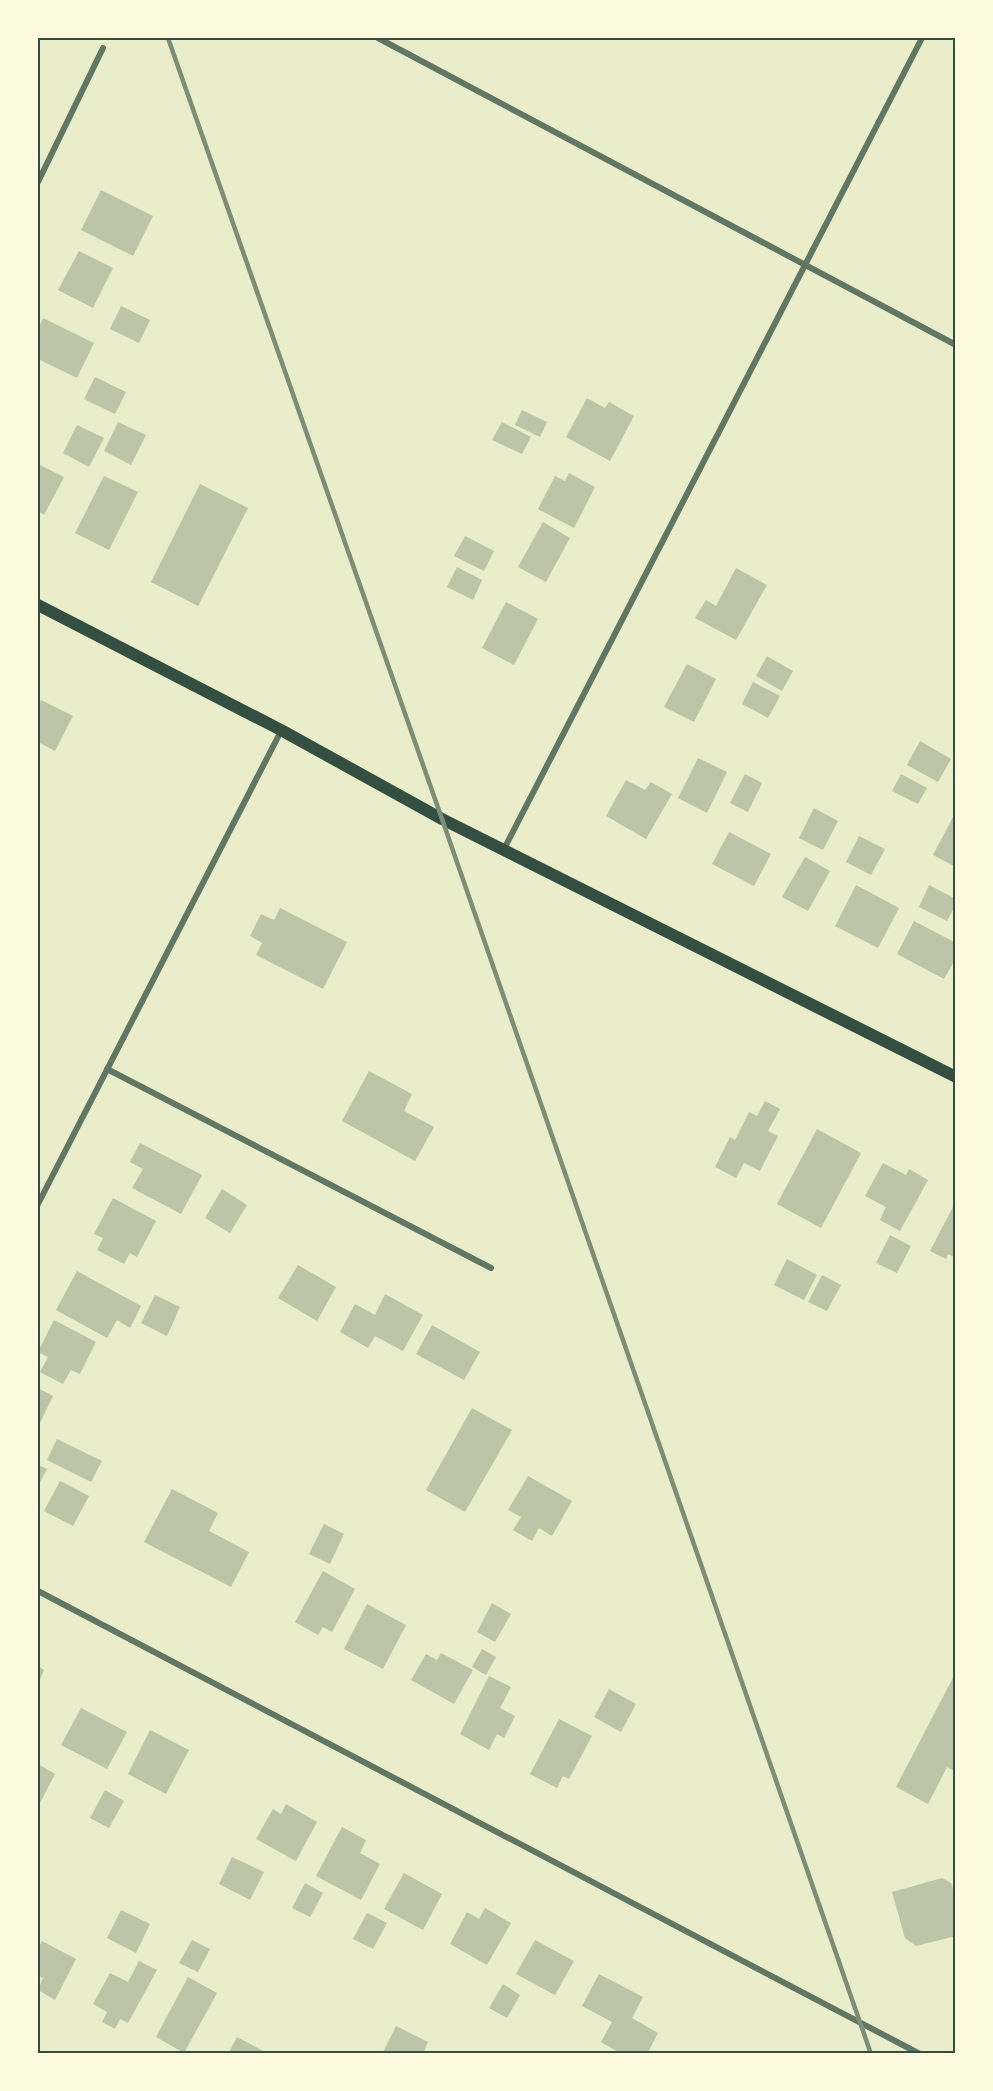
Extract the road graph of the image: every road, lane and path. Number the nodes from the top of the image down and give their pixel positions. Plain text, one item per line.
1 (378, 38) edge
2 (922, 38) edge
3 (104, 48) dead end
4 (38, 182) edge
5 (805, 265) junction
6 (956, 345) edge
7 (38, 605) edge
8 (281, 730) junction
9 (504, 849) junction
10 (107, 1069) junction
11 (956, 1077) edge
12 (38, 1204) edge
13 (491, 1268) dead end
14 (38, 1591) edge
15 (920, 2054) edge

1 - 5 street
2 - 5 street
3 - 4 street
5 - 6 street
5 - 9 street
7 - 8 main road
8 - 9 main road
8 - 10 street
9 - 11 main road
10 - 12 street
10 - 13 street
14 - 15 street

